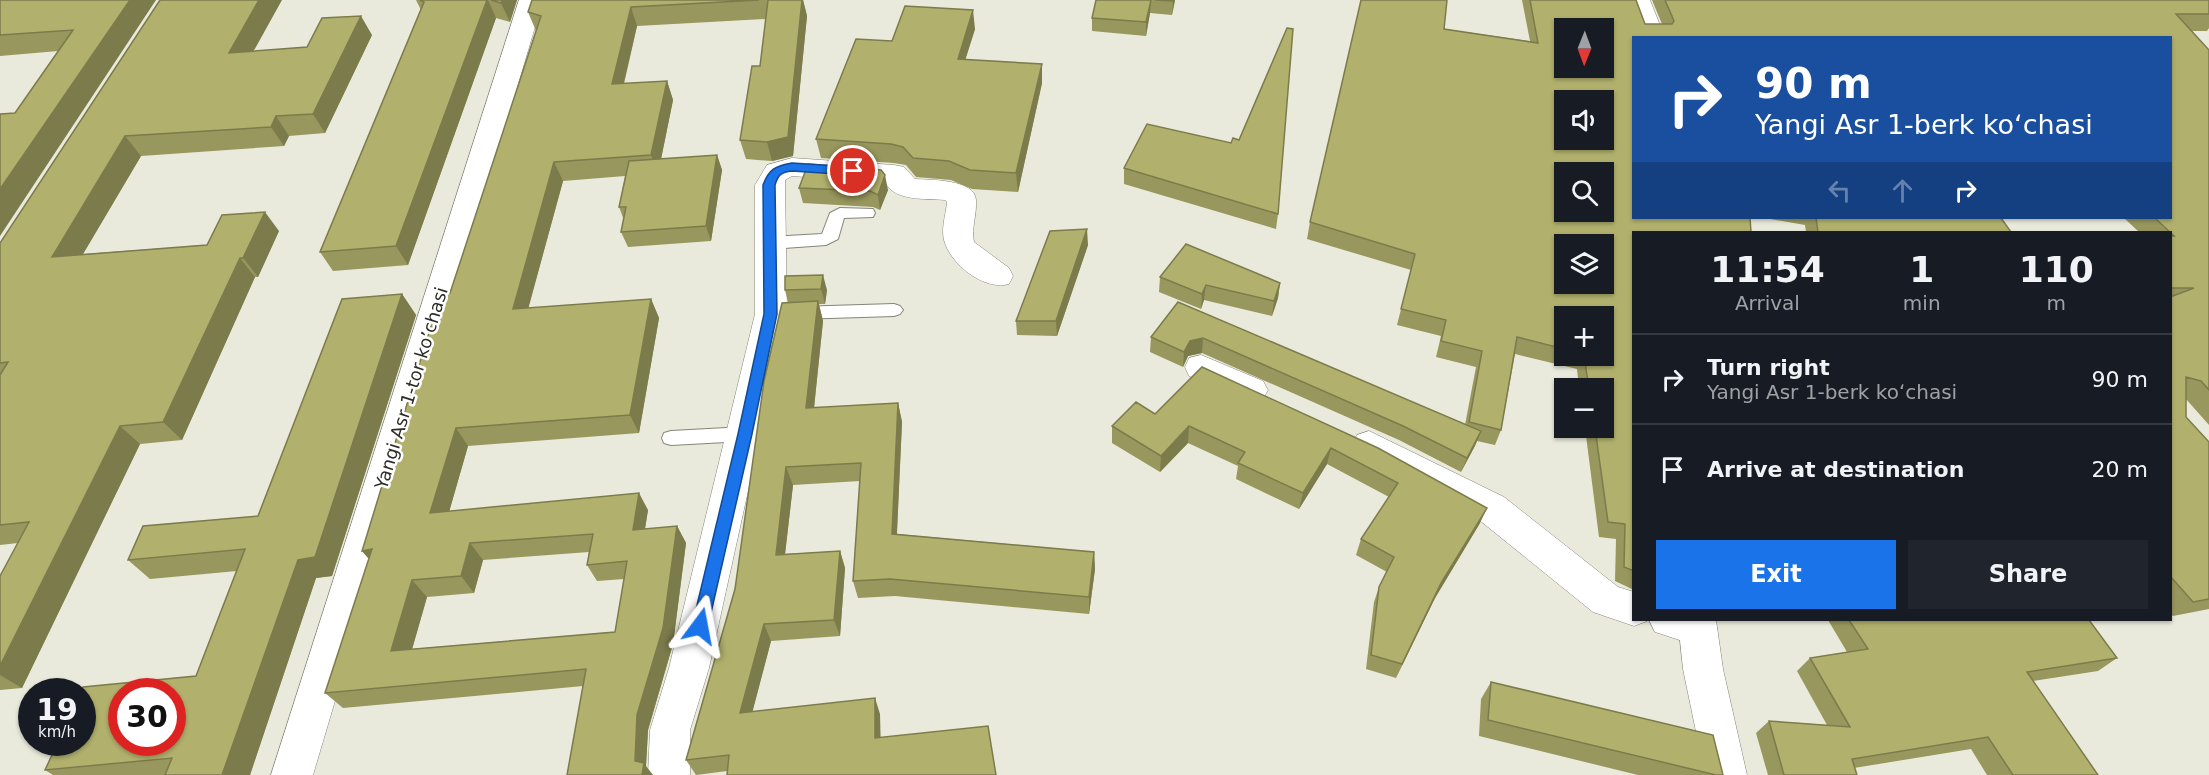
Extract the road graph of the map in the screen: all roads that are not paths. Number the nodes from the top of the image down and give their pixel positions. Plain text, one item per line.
1 (531, 0) edge
2 (1638, 0) edge
3 (1652, 36) edge
4 (867, 213) dead end
5 (770, 243) junction
6 (998, 276) dead end
7 (894, 310) dead end
8 (771, 314) junction
9 (1201, 367) edge
10 (1277, 402) edge
11 (1342, 432) edge
12 (745, 434) junction
13 (671, 438) dead end
14 (1632, 608) edge
15 (1688, 623) edge
16 (292, 775) edge
17 (669, 775) edge
18 (1726, 775) edge

1 - 16 street, Yangi Asr 1-tor koʼchasi
2 - 3 street
4 - 5 lane
5 - 6 street
5 - 8 street
7 - 8 lane
8 - 12 street
9 - 10 street
11 - 14 street
12 - 13 lane
12 - 17 street
15 - 18 street

